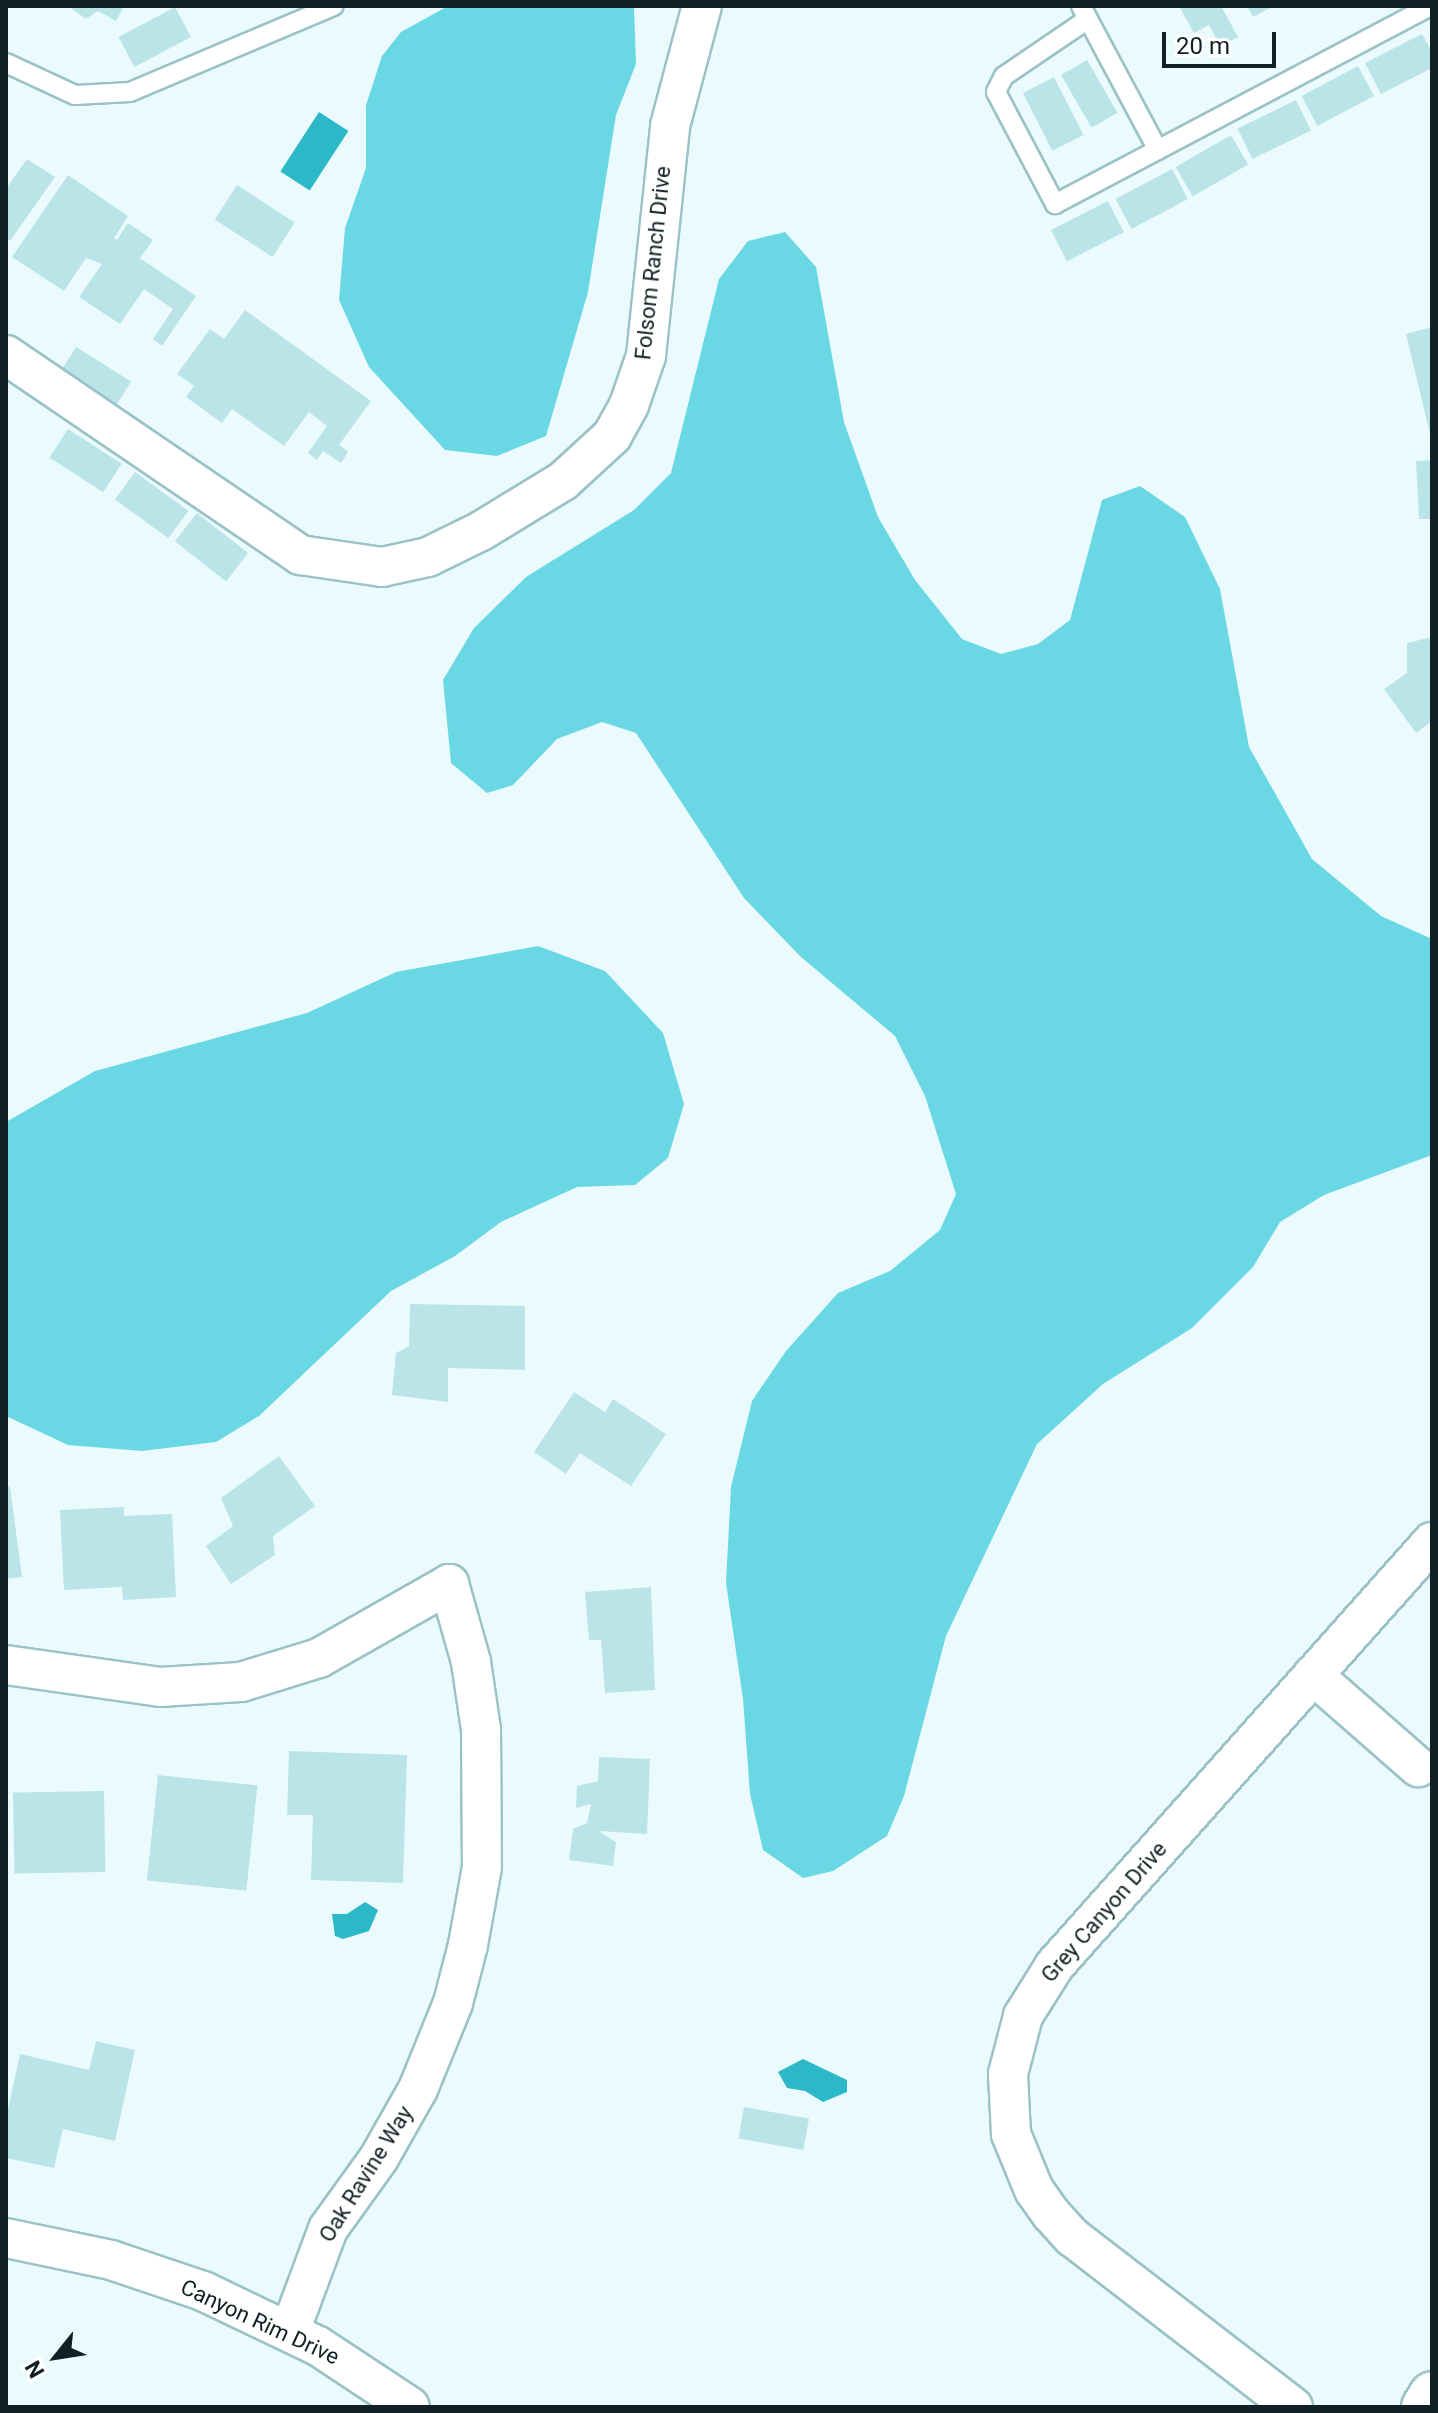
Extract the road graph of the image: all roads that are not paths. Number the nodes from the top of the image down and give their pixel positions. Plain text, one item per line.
1 (334, 6) edge
2 (702, 6) edge
3 (1430, 6) edge
4 (1084, 13) edge
5 (6, 63) edge
6 (1158, 150) junction
7 (6, 355) edge
8 (1432, 1542) edge
9 (6, 1665) edge
10 (1313, 1675) junction
11 (1418, 1767) dead end
12 (6, 2238) edge
13 (290, 2331) junction
14 (1432, 2394) edge
15 (410, 2407) edge
16 (1293, 2407) edge
17 (1424, 2407) edge

1 - 5 lane
2 - 7 street, Folsom Ranch Drive
3 - 6 lane
4 - 6 lane
4 - 6 lane
8 - 10 street, Grey Canyon Drive
9 - 13 street, Oak Ravine Way
10 - 11 street
10 - 16 street, Grey Canyon Drive
12 - 13 street, Canyon Rim Drive
13 - 15 street, Canyon Rim Drive
14 - 17 main road

